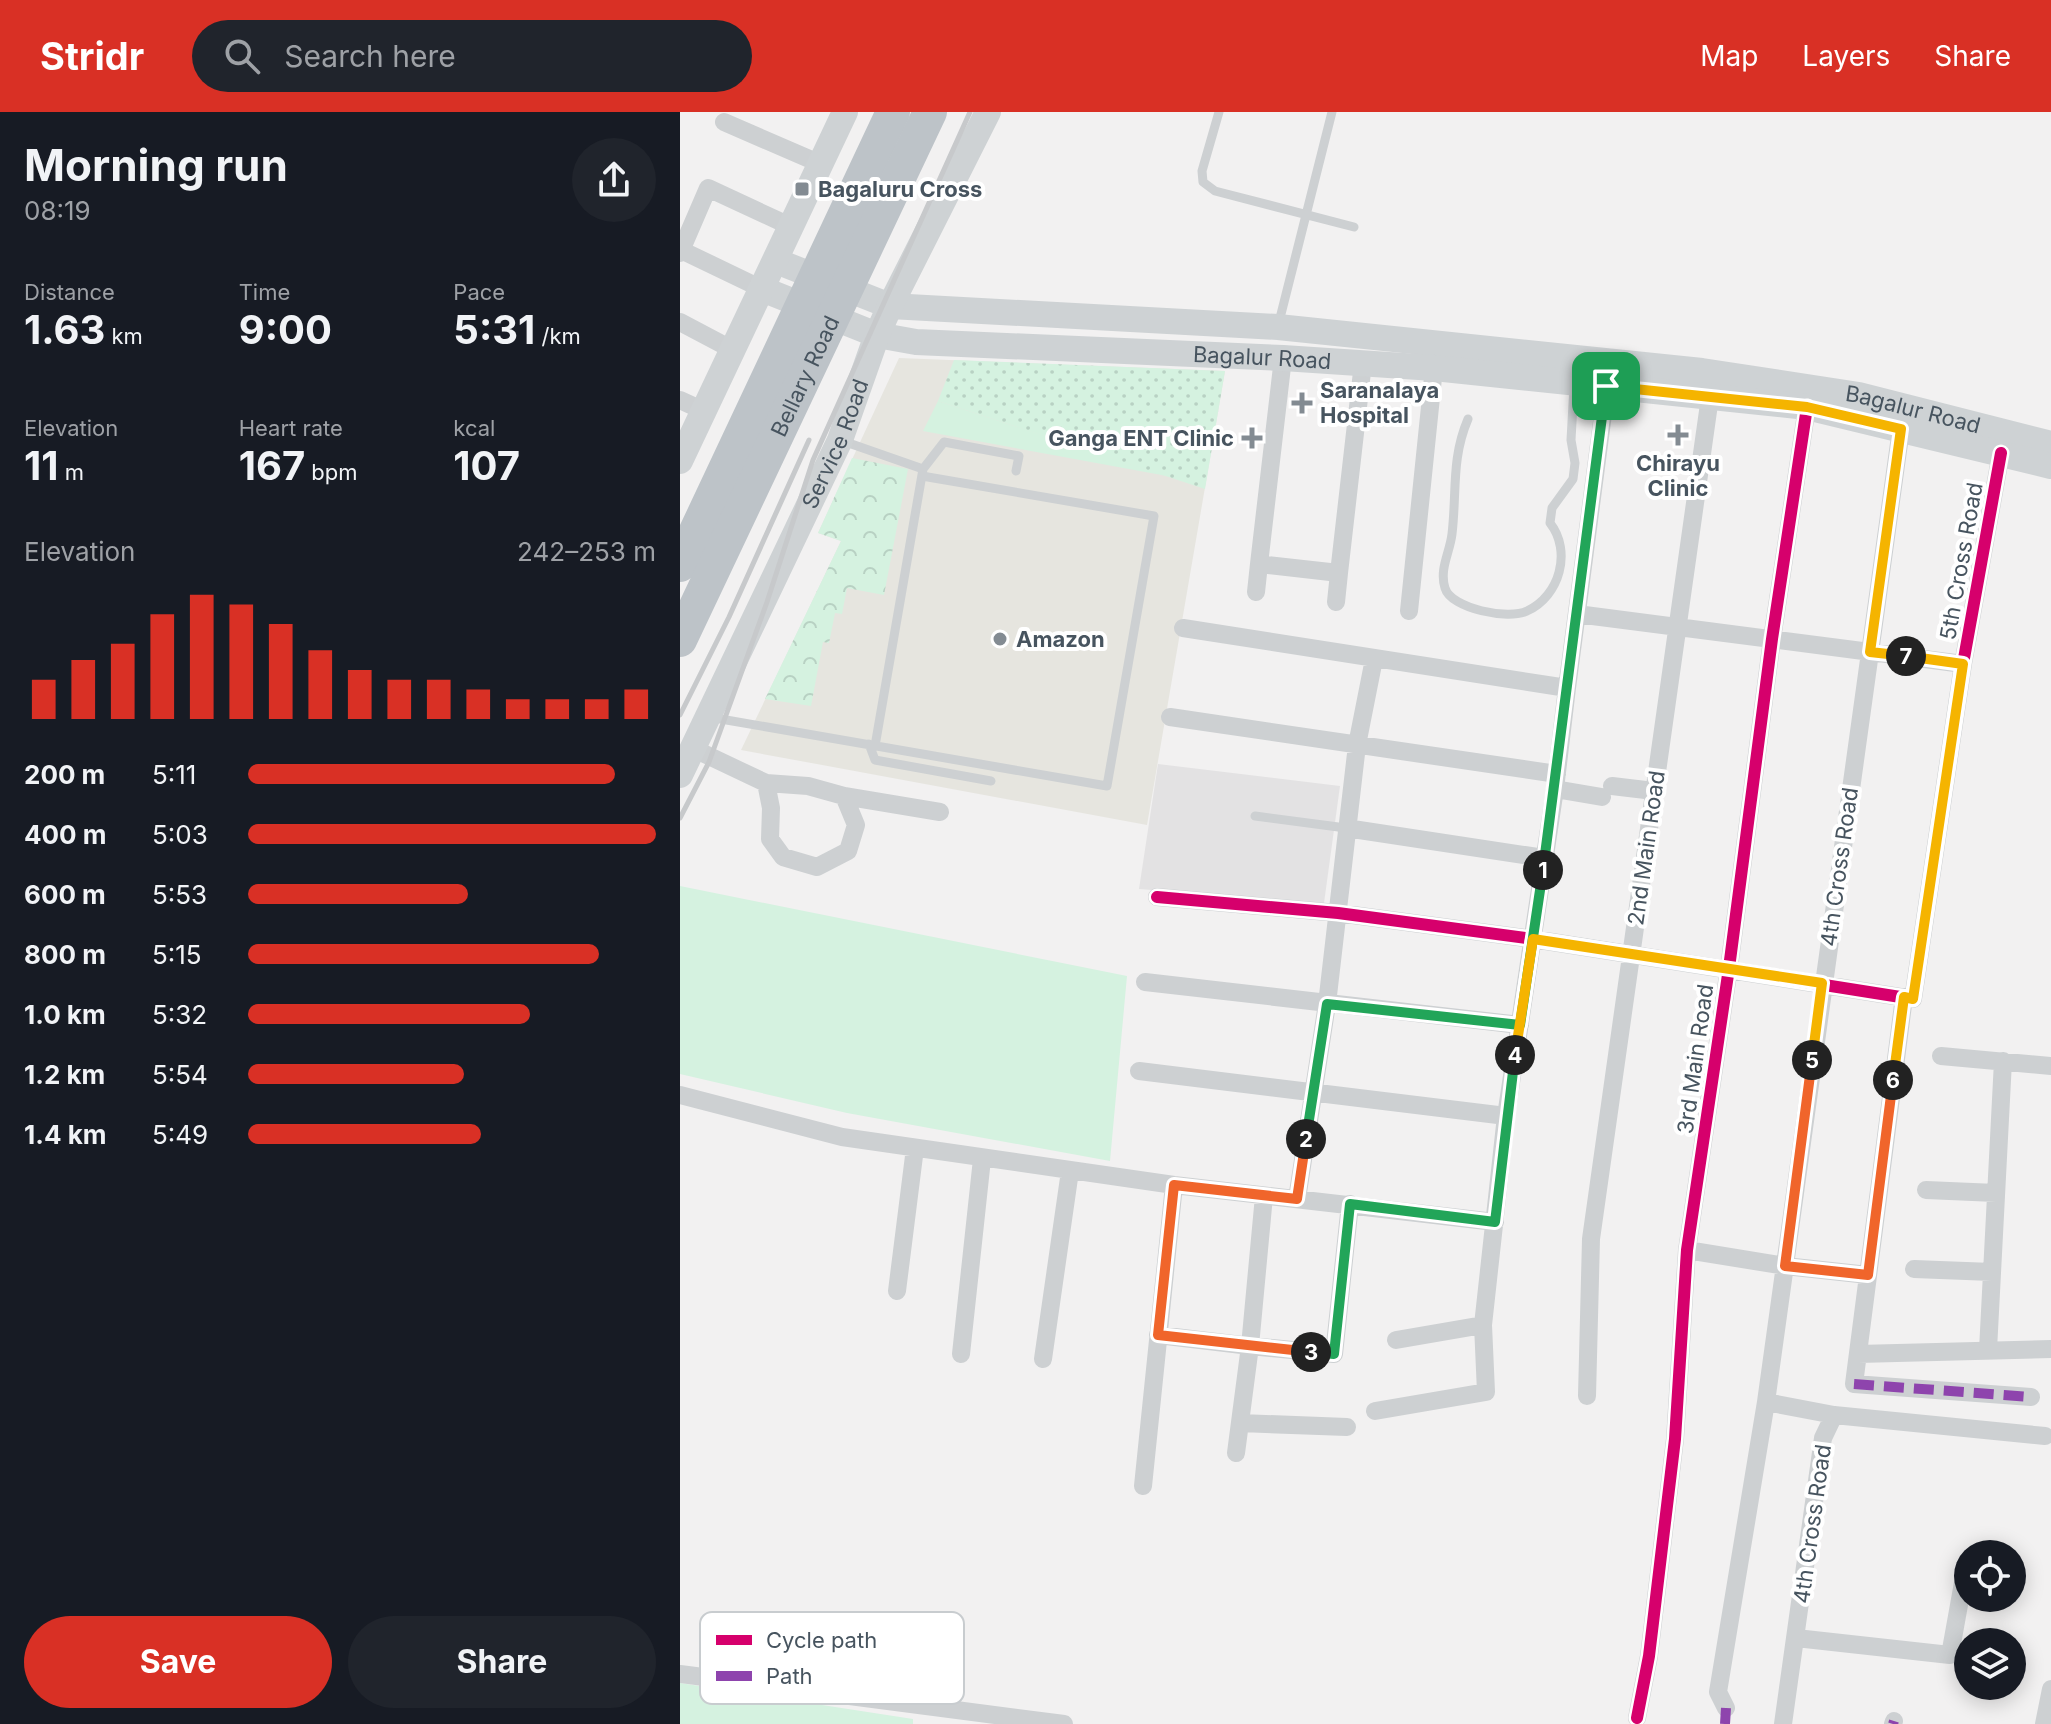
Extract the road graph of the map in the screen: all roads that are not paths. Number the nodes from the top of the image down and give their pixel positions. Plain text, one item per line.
1 (845, 112) edge
2 (893, 112) edge
3 (930, 112) edge
4 (988, 112) edge
5 (1219, 112) edge
6 (1332, 112) edge
7 (724, 122) dead end
8 (821, 164) junction
9 (1306, 215) junction
10 (792, 227) junction
11 (1354, 227) dead end
12 (681, 251) edge
13 (776, 261) junction
14 (762, 289) junction
15 (890, 306) junction
16 (680, 322) edge
17 (1278, 327) junction
18 (877, 335) junction
19 (733, 350) junction
20 (1283, 358) junction
21 (1363, 363) junction
22 (1434, 368) junction
23 (1608, 374) junction
24 (1574, 383) junction
25 (1710, 397) junction
26 (680, 400) edge
27 (1807, 407) junction
28 (704, 411) junction
29 (1468, 419) dead end
30 (1901, 429) junction
31 (840, 440) junction
32 (2051, 444) edge
33 (2001, 453) junction
34 (680, 461) edge
35 (2051, 466) edge
36 (1016, 471) dead end
37 (923, 472) junction
38 (1259, 564) junction
39 (680, 565) edge
40 (1339, 573) junction
41 (1256, 592) dead end
42 (1336, 602) dead end
43 (1409, 611) dead end
44 (1577, 614) junction
45 (1676, 627) junction
46 (1183, 628) dead end
47 (1772, 639) junction
48 (680, 640) edge
49 (1870, 652) junction
50 (1374, 659) junction
51 (1963, 664) junction
52 (1567, 688) junction
53 (707, 717) junction
54 (1170, 717) dead end
55 (872, 745) junction
56 (1357, 745) junction
57 (692, 748) junction
58 (680, 775) edge
59 (991, 781) dead end
60 (1556, 782) junction
61 (766, 783) junction
62 (1654, 791) junction
63 (844, 796) junction
64 (940, 812) dead end
65 (1255, 816) dead end
66 (1346, 828) junction
67 (1544, 858) junction
68 (1157, 897) dead end
69 (1338, 913) junction
70 (1533, 939) junction
71 (1631, 954) junction
72 (1729, 968) junction
73 (1145, 982) dead end
74 (1822, 983) junction
75 (1904, 997) junction
76 (1327, 1004) junction
77 (1520, 1025) junction
78 (1941, 1056) dead end
79 (2003, 1061) junction
80 (2051, 1066) edge
81 (1139, 1071) dead end
82 (1313, 1092) junction
83 (680, 1095) edge
84 (1506, 1116) junction
85 (915, 1148) junction
86 (982, 1159) junction
87 (1070, 1171) junction
88 (1174, 1185) junction
89 (1926, 1190) dead end
90 (1996, 1193) junction
91 (1264, 1196) junction
92 (1297, 1199) junction
93 (1350, 1204) junction
94 (1495, 1222) junction
95 (1687, 1250) junction
96 (1785, 1266) junction
97 (1914, 1269) dead end
98 (1992, 1272) junction
99 (1868, 1275) junction
100 (897, 1291) dead end
101 (1483, 1325) junction
102 (1158, 1335) junction
103 (1396, 1340) dead end
104 (1250, 1346) junction
105 (2051, 1349) edge
106 (1988, 1350) junction
107 (961, 1354) dead end
108 (1858, 1354) junction
109 (1043, 1359) dead end
110 (1587, 1396) dead end
111 (2031, 1397) dead end
112 (1766, 1402) junction
113 (1375, 1411) dead end
114 (1834, 1415) junction
115 (1240, 1423) junction
116 (1347, 1427) dead end
117 (2045, 1436) dead end
118 (1236, 1453) dead end
119 (1143, 1486) dead end
120 (1958, 1612) edge
121 (1796, 1638) junction
122 (680, 1674) edge
123 (700, 1677) edge
124 (2051, 1689) edge
125 (910, 1704) edge
126 (1726, 1708) dead end
127 (1637, 1718) dead end
128 (1064, 1724) edge
129 (1783, 1724) edge
130 (2044, 1724) edge

1 - 8 main road
2 - 39 highway, Bellary Road
3 - 48 highway, Bellary Road
4 - 15 main road, Service Road
5 - 9 lane
6 - 9 lane
7 - 8 street
8 - 10 main road
9 - 11 lane
9 - 17 lane
10 - 12 street
10 - 13 main road
12 - 14 street
13 - 14 main road
13 - 15 main road, Bagalur Road
14 - 18 main road, Bagalur Road
14 - 19 main road
15 - 17 main road, Bagalur Road
15 - 18 main road, Service Road
16 - 19 street
17 - 23 main road, Bagalur Road
18 - 20 main road, Bagalur Road
18 - 31 main road, Service Road
19 - 28 main road
20 - 21 main road, Bagalur Road
20 - 38 street
21 - 22 main road, Bagalur Road
21 - 40 street
22 - 24 main road, Bagalur Road
22 - 43 street
23 - 24 main road, Bagalur Road
23 - 25 main road, Bagalur Road
23 - 32 main road, Bagalur Road
23 - 44 street
24 - 29 lane
25 - 27 main road, Bagalur Road
25 - 45 street, 2nd Main Road
26 - 28 street
27 - 30 main road, Bagalur Road
27 - 47 street, 3rd Main Road
28 - 34 main road
30 - 33 main road, Bagalur Road
30 - 49 street, 4th Cross Road
31 - 37 lane
31 - 53 main road, Service Road
33 - 35 main road, Bagalur Road
33 - 51 street, 5th Cross Road
36 - 37 lane
37 - 55 lane
37 - 55 lane
38 - 40 street
38 - 41 street
40 - 42 street
44 - 45 street
44 - 52 street
45 - 47 street
45 - 62 street, 2nd Main Road
46 - 50 street
47 - 49 street
47 - 72 street, 3rd Main Road
49 - 51 street
49 - 74 street, 4th Cross Road
50 - 52 street
50 - 56 street
51 - 75 street, 5th Cross Road
52 - 60 street
53 - 55 lane
53 - 57 main road, Service Road
54 - 56 street
55 - 59 lane
56 - 60 street
56 - 66 street
57 - 58 main road, Service Road
57 - 61 street
60 - 62 street
60 - 67 street
61 - 63 street
61 - 63 street
62 - 71 street, 2nd Main Road
63 - 64 street
65 - 66 lane
66 - 67 street
66 - 69 street
67 - 70 street
68 - 69 street
69 - 70 street
69 - 76 street
70 - 71 street
70 - 77 street
71 - 72 street
71 - 110 street, 2nd Main Road
72 - 74 street
72 - 95 street, 3rd Main Road
73 - 76 street
74 - 75 street
74 - 96 street, 4th Cross Road
75 - 99 street, 5th Cross Road
76 - 77 street
76 - 82 street
77 - 84 street
78 - 79 street
79 - 80 street
79 - 90 street
81 - 82 street
82 - 84 street
82 - 92 street
83 - 85 street
84 - 94 street
85 - 86 street
85 - 100 street
86 - 87 street
86 - 107 street
87 - 88 street
87 - 109 street
88 - 91 street
88 - 102 street
89 - 90 street
90 - 98 street
91 - 92 street
91 - 104 street
92 - 93 street
93 - 94 street
93 - 104 street
94 - 101 street
95 - 96 street
95 - 127 street, 3rd Main Road
96 - 99 street
96 - 112 street, 4th Cross Road
97 - 98 street
98 - 106 street
99 - 108 street, 5th Cross Road
101 - 103 street
101 - 113 street
102 - 104 street
102 - 119 street
104 - 115 street
105 - 106 street
106 - 108 street
108 - 111 street, 5th Cross Road
112 - 114 street, 4th Cross Road
112 - 126 street
114 - 117 street
114 - 121 street, 4th Cross Road
115 - 116 street
115 - 118 street
120 - 121 street
121 - 129 street, 4th Cross Road
122 - 123 street
124 - 130 street
125 - 128 street

